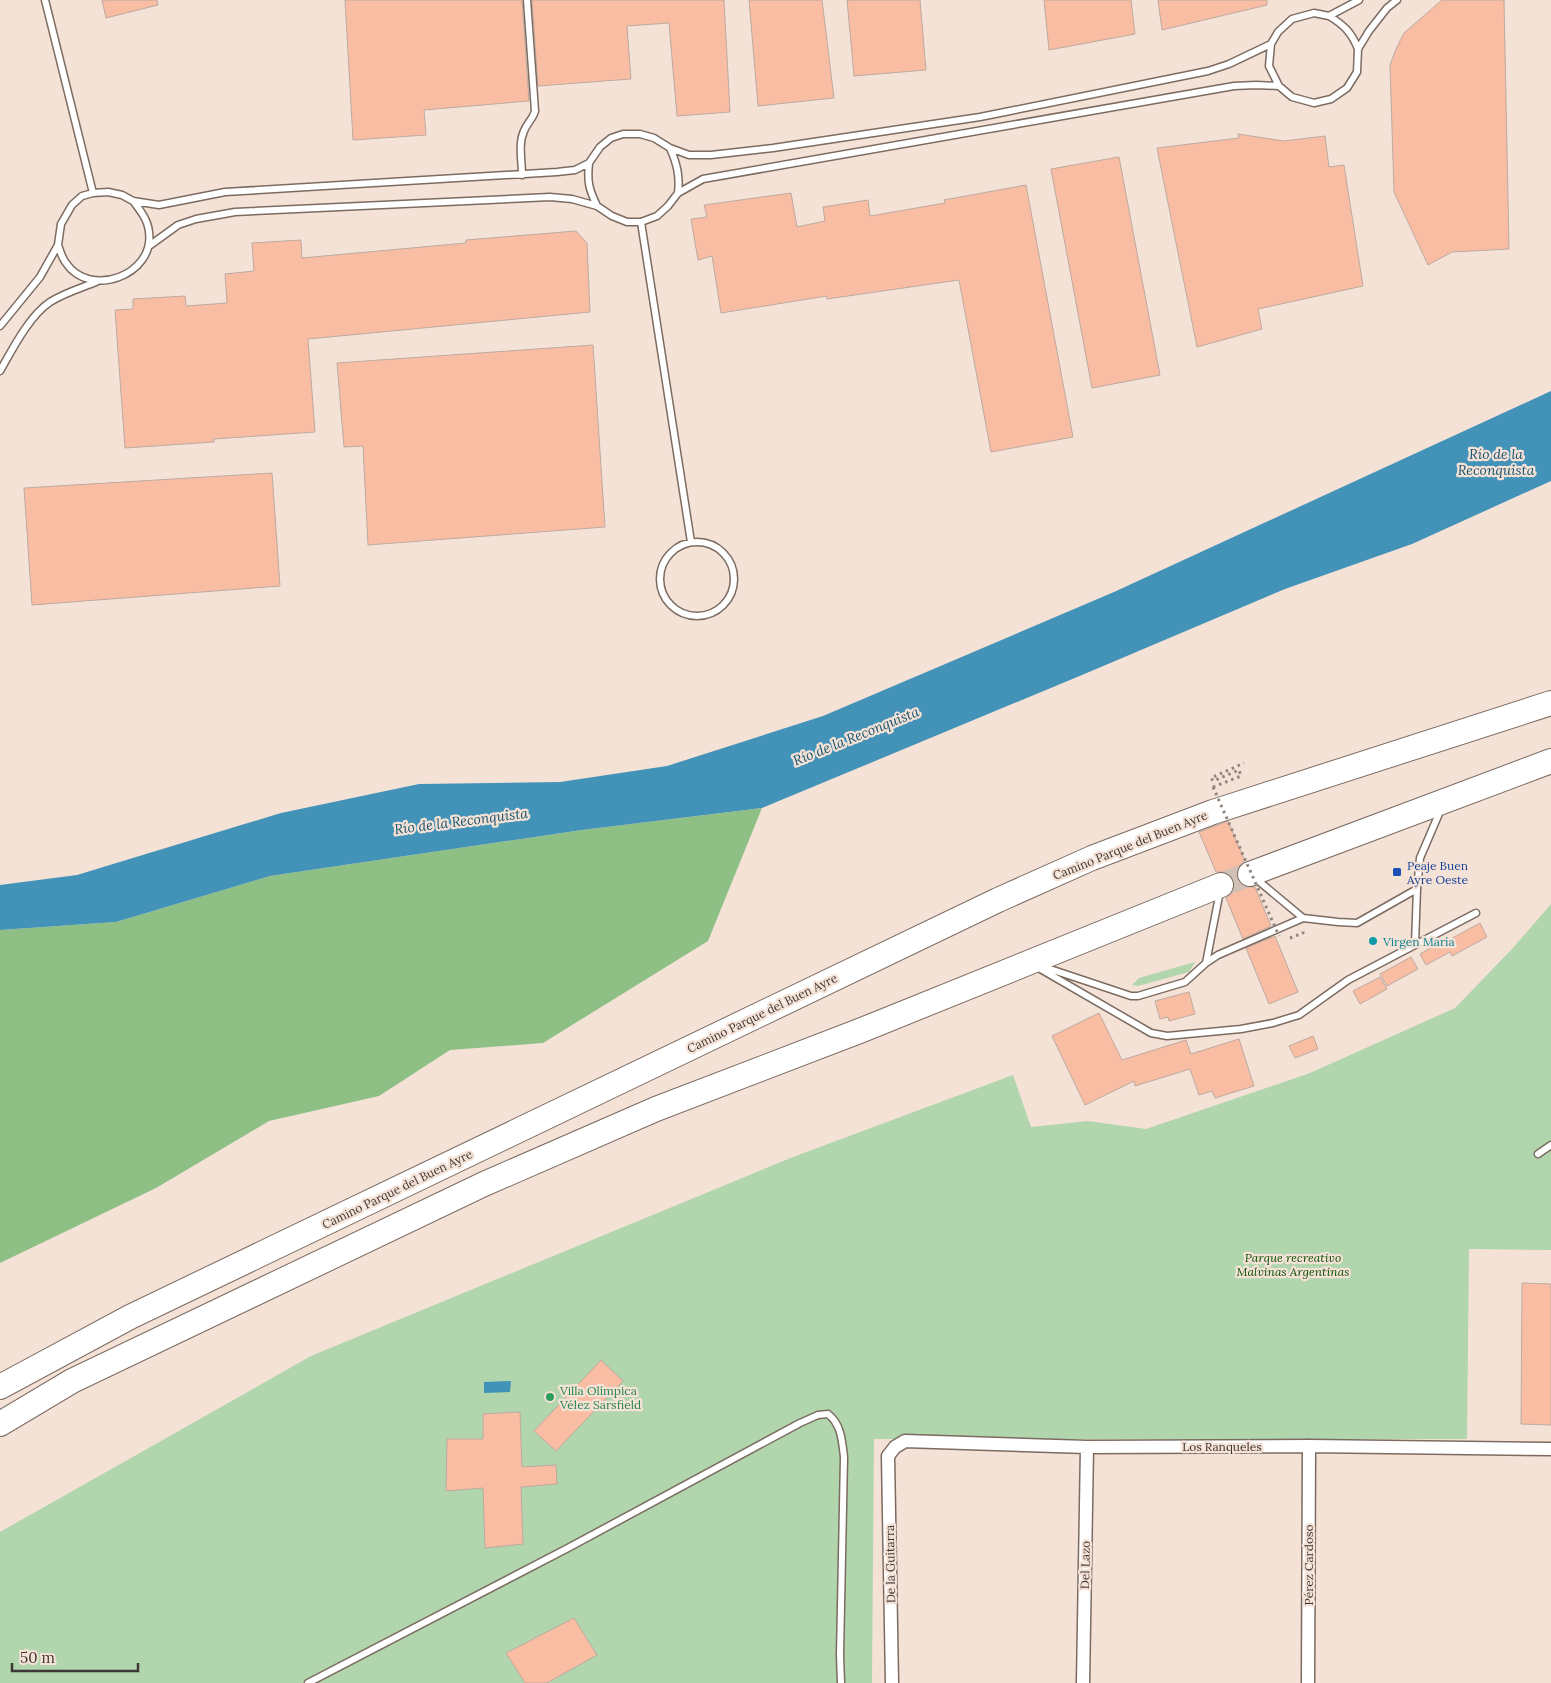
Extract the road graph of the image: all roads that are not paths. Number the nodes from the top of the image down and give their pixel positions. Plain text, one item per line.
1 (45, 0) edge
2 (527, 0) edge
3 (1358, 0) edge
4 (1396, 0) edge
5 (1329, 16) junction
6 (1271, 44) junction
7 (1358, 50) junction
8 (1279, 86) junction
9 (670, 148) junction
10 (589, 163) junction
11 (522, 174) junction
12 (94, 193) junction
13 (678, 194) junction
14 (133, 201) junction
15 (597, 206) junction
16 (641, 222) junction
17 (58, 245) junction
18 (149, 246) junction
19 (96, 282) junction
20 (0, 326) edge
21 (0, 371) edge
22 (691, 542) junction
23 (1551, 703) edge
24 (1551, 761) edge
25 (1445, 800) junction
26 (1250, 874) joint
27 (1221, 885) joint
28 (1417, 889) junction
29 (1476, 913) dead end
30 (1303, 918) junction
31 (1415, 944) junction
32 (1029, 962) junction
33 (1206, 963) junction
34 (1551, 1145) edge
35 (1538, 1154) dead end
36 (0, 1386) edge
37 (0, 1424) edge
38 (1309, 1446) junction
39 (895, 1447) joint
40 (1087, 1447) junction
41 (1551, 1449) edge
42 (308, 1683) edge
43 (841, 1683) edge
44 (892, 1683) edge
45 (1083, 1683) edge
46 (1308, 1683) edge

1 - 12 lane
2 - 11 lane
3 - 5 lane
4 - 7 lane
5 - 6 lane
5 - 7 lane
6 - 8 lane
6 - 9 lane
7 - 8 lane
8 - 13 lane
9 - 10 lane
9 - 13 lane
10 - 11 lane
10 - 15 lane
11 - 14 lane
12 - 14 lane
12 - 17 lane
13 - 16 lane
14 - 18 lane
15 - 16 lane
15 - 18 lane
16 - 22 lane
17 - 19 lane
17 - 20 lane
18 - 19 lane
19 - 21 lane
22 - 22 lane
23 - 36 highway, Camino Parque del Buen Ayre
24 - 25 highway
25 - 26 highway
25 - 28 lane
26 - 30 lane
27 - 32 highway
27 - 33 lane
28 - 30 lane
28 - 31 lane
29 - 31 lane
30 - 33 lane
31 - 32 lane
32 - 33 lane
32 - 37 highway
34 - 35 lane
38 - 40 street, Los Ranqueles
38 - 41 street, Los Ranqueles
38 - 46 street, Pérez Cardoso
39 - 40 street, Los Ranqueles
39 - 44 street, De la Guitarra
40 - 45 street, Del Lazo
42 - 43 lane

